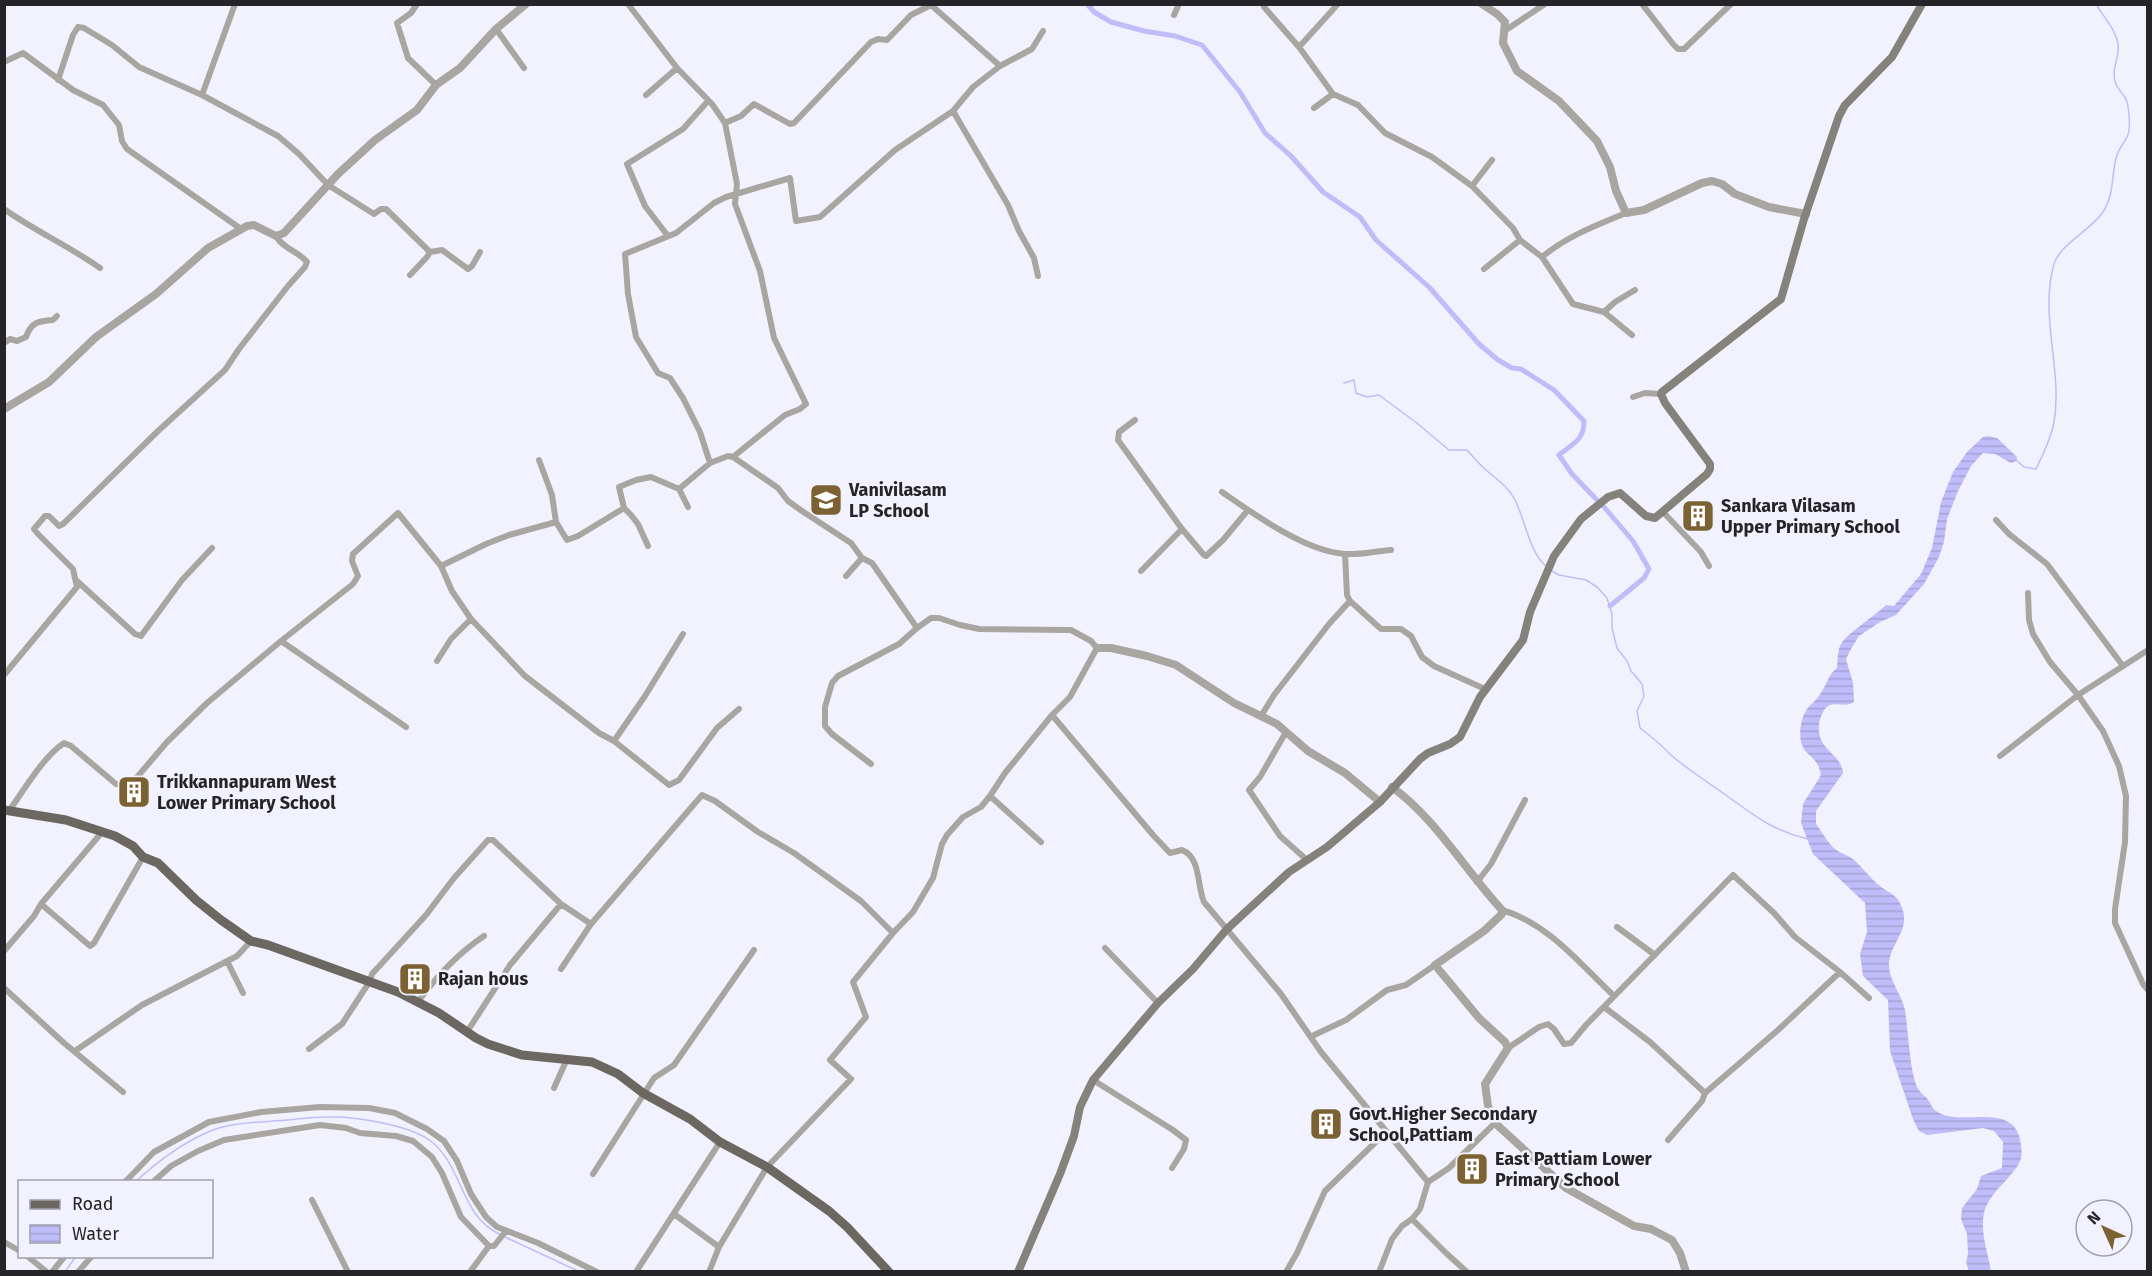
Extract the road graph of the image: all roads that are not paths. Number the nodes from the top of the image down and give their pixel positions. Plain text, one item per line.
1 (235, 4) edge
2 (417, 4) edge
3 (526, 4) edge
4 (628, 4) edge
5 (1179, 4) edge
6 (1338, 4) edge
7 (1482, 4) edge
8 (1545, 4) edge
9 (1642, 4) edge
10 (1731, 4) edge
11 (1922, 4) edge
12 (1264, 7) dead end
13 (1174, 15) dead end
14 (496, 29) junction
15 (1506, 30) junction
16 (1043, 31) dead end
17 (1299, 47) junction
18 (4, 62) edge
19 (1000, 66) junction
20 (524, 68) dead end
21 (677, 68) junction
22 (58, 80) junction
23 (436, 85) junction
24 (1333, 94) junction
25 (202, 95) junction
26 (646, 95) dead end
27 (708, 101) junction
28 (1314, 108) dead end
29 (953, 111) junction
30 (725, 123) junction
31 (1492, 160) dead end
32 (328, 186) junction
33 (1472, 186) junction
34 (736, 193) junction
35 (4, 210) edge
36 (1626, 213) junction
37 (1806, 214) junction
38 (241, 229) junction
39 (276, 236) junction
40 (668, 236) junction
41 (1520, 240) junction
42 (430, 252) junction
43 (480, 252) dead end
44 (1542, 257) junction
45 (100, 268) dead end
46 (1484, 269) dead end
47 (410, 275) dead end
48 (1038, 276) dead end
49 (1635, 290) dead end
50 (1604, 312) junction
51 (57, 316) dead end
52 (1632, 335) dead end
53 (4, 343) edge
54 (1661, 394) junction
55 (1633, 397) dead end
56 (4, 409) edge
57 (1135, 420) dead end
58 (733, 458) junction
59 (539, 460) dead end
60 (710, 463) junction
61 (679, 489) junction
62 (1222, 492) dead end
63 (688, 507) dead end
64 (624, 508) junction
65 (1248, 510) junction
66 (1663, 512) junction
67 (1996, 520) dead end
68 (555, 522) junction
69 (1182, 529) junction
70 (648, 546) dead end
71 (212, 548) dead end
72 (1391, 550) dead end
73 (1345, 554) junction
74 (862, 558) junction
75 (441, 566) junction
76 (1709, 566) dead end
77 (1141, 571) dead end
78 (846, 576) dead end
79 (77, 581) junction
80 (2028, 593) dead end
81 (1350, 601) junction
82 (471, 619) junction
83 (917, 628) junction
84 (683, 633) dead end
85 (281, 641) junction
86 (1096, 648) junction
87 (2148, 650) edge
88 (437, 661) dead end
89 (2123, 666) junction
90 (4, 675) edge
91 (1485, 689) junction
92 (2078, 695) junction
93 (739, 709) dead end
94 (1052, 715) junction
95 (1261, 716) junction
96 (406, 727) dead end
97 (1286, 732) junction
98 (614, 741) junction
99 (2000, 756) dead end
100 (872, 764) dead end
101 (1392, 787) junction
102 (990, 796) junction
103 (1525, 800) dead end
104 (1380, 802) junction
105 (7, 810) edge
106 (102, 831) junction
107 (1041, 842) dead end
108 (143, 857) junction
109 (1307, 860) junction
110 (1477, 882) junction
111 (40, 904) junction
112 (561, 904) junction
113 (1502, 910) junction
114 (591, 924) junction
115 (1617, 927) dead end
116 (1227, 929) junction
117 (893, 933) junction
118 (484, 936) dead end
119 (252, 941) junction
120 (1105, 948) dead end
121 (754, 950) dead end
122 (4, 951) edge
123 (1655, 956) junction
124 (226, 961) junction
125 (1435, 965) junction
126 (561, 969) dead end
127 (1840, 972) junction
128 (370, 981) junction
129 (4, 988) edge
130 (2148, 990) edge
131 (243, 993) dead end
132 (1614, 996) junction
133 (1869, 998) dead end
134 (417, 1003) junction
135 (1158, 1003) junction
136 (1604, 1007) junction
137 (467, 1032) junction
138 (1311, 1036) junction
139 (1508, 1048) junction
140 (309, 1049) dead end
141 (75, 1051) junction
142 (567, 1059) junction
143 (1093, 1080) junction
144 (554, 1088) dead end
145 (123, 1092) dead end
146 (643, 1094) junction
147 (1705, 1094) junction
148 (1495, 1123) junction
149 (1386, 1132) junction
150 (1668, 1140) dead end
151 (720, 1142) junction
152 (767, 1167) junction
153 (1172, 1168) dead end
154 (593, 1174) dead end
155 (126, 1180) edge
156 (155, 1180) edge
157 (1428, 1182) junction
158 (312, 1200) dead end
159 (674, 1214) junction
160 (1412, 1219) junction
161 (505, 1232) junction
162 (4, 1242) edge
163 (489, 1246) junction
164 (719, 1247) junction
165 (18, 1250) edge
166 (28, 1258) edge
167 (64, 1258) edge
168 (91, 1258) edge
169 (47, 1272) edge
170 (52, 1272) edge
171 (78, 1272) edge
172 (348, 1272) edge
173 (470, 1272) edge
174 (597, 1272) edge
175 (636, 1272) edge
176 (709, 1272) edge
177 (889, 1272) edge
178 (1018, 1272) edge
179 (1286, 1272) edge
180 (1379, 1272) edge
181 (1467, 1272) edge
182 (1686, 1272) edge

1 - 25 street
2 - 23 street
3 - 14 street
4 - 21 street
5 - 13 street
6 - 17 street
7 - 15 street
8 - 15 street
9 - 10 street
11 - 37 main road
12 - 17 street
14 - 20 street
14 - 23 street
15 - 36 street
16 - 19 street
17 - 24 street
18 - 22 street
19 - 29 street
19 - 30 street
21 - 26 street
21 - 27 street
22 - 25 street
22 - 38 street
23 - 32 street
24 - 28 street
24 - 33 street
25 - 32 street
27 - 30 street
27 - 40 street
29 - 34 street
29 - 48 street
30 - 34 street
31 - 33 street
32 - 39 street
32 - 42 street
33 - 41 street
34 - 40 street
34 - 58 street
35 - 45 street
36 - 37 street
36 - 44 street
37 - 54 main road
38 - 39 street
38 - 56 street
39 - 79 street
40 - 60 street
41 - 44 street
41 - 46 street
42 - 43 street
42 - 47 street
44 - 50 street
49 - 50 street
50 - 52 street
51 - 53 street
54 - 55 street
54 - 66 main road
57 - 69 street
58 - 60 street
58 - 74 street
59 - 68 street
60 - 61 street
61 - 63 street
61 - 64 street
62 - 65 street
64 - 68 street
64 - 70 street
65 - 69 street
65 - 73 street
66 - 76 street
66 - 91 main road
67 - 89 street
68 - 75 street
69 - 77 street
71 - 79 street
72 - 73 street
73 - 81 street
74 - 78 street
74 - 83 street
75 - 82 street
75 - 85 street
79 - 90 street
80 - 92 street
81 - 91 street
81 - 95 street
82 - 88 street
82 - 98 street
83 - 86 street
83 - 100 street
84 - 98 street
85 - 96 street
85 - 105 street
86 - 94 street
86 - 95 street
87 - 89 street
89 - 92 street
91 - 101 main road
92 - 99 street
92 - 130 street
93 - 98 street
94 - 102 street
94 - 116 street
95 - 97 street
97 - 104 street
97 - 109 street
101 - 104 main road
101 - 110 street
102 - 107 street
102 - 117 street
103 - 110 street
104 - 109 main road
105 - 106 main road
106 - 108 main road
106 - 111 street
108 - 111 street
108 - 119 main road
109 - 116 main road
110 - 113 street
111 - 122 street
112 - 114 street
112 - 128 street
112 - 137 street
113 - 125 street
113 - 132 street
114 - 117 street
114 - 126 street
115 - 123 street
116 - 135 main road
116 - 138 street
117 - 152 street
118 - 134 street
119 - 124 street
119 - 128 main road
120 - 135 street
121 - 146 street
123 - 127 street
123 - 132 street
124 - 131 street
124 - 141 street
125 - 138 street
125 - 139 street
127 - 133 street
127 - 147 street
128 - 134 main road
128 - 140 street
129 - 141 street
132 - 136 street
134 - 137 main road
135 - 143 main road
136 - 139 street
136 - 147 street
137 - 142 main road
138 - 149 street
139 - 148 street
141 - 145 street
142 - 144 street
142 - 146 main road
143 - 153 street
143 - 178 main road
146 - 151 main road
146 - 154 street
147 - 150 street
148 - 157 street
148 - 182 street
149 - 157 street
149 - 179 street
151 - 152 main road
151 - 159 street
152 - 164 street
152 - 177 main road
155 - 161 street
156 - 163 street
157 - 160 street
158 - 172 street
159 - 164 street
159 - 175 street
160 - 180 street
160 - 181 street
161 - 163 street
161 - 174 street
162 - 165 street
163 - 173 street
164 - 176 street
166 - 169 street
167 - 170 street
168 - 171 street

